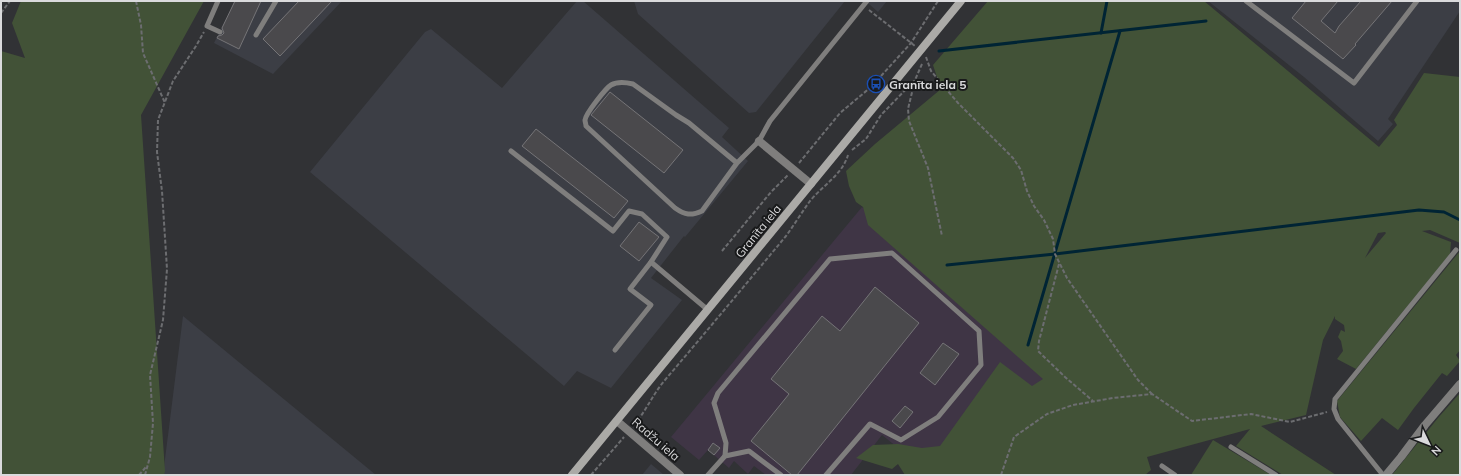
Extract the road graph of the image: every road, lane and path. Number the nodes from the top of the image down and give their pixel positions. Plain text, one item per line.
1 (10, 1) edge
2 (136, 1) edge
3 (218, 1) edge
4 (276, 1) edge
5 (938, 1) edge
6 (961, 1) edge
7 (1246, 1) edge
8 (1417, 1) edge
9 (865, 3) edge
10 (1, 12) edge
11 (207, 26) junction
12 (220, 32) dead end
13 (256, 34) dead end
14 (911, 43) junction
15 (921, 51) junction
16 (915, 80) junction
17 (165, 102) junction
18 (759, 141) junction
19 (511, 151) dead end
20 (737, 163) junction
21 (793, 169) junction
22 (811, 184) junction
23 (942, 236) dead end
24 (1456, 250) dead end
25 (722, 251) dead end
26 (651, 262) junction
27 (1060, 263) junction
28 (708, 310) junction
29 (615, 350) dead end
30 (1460, 384) edge
31 (1152, 394) junction
32 (1094, 401) junction
33 (1334, 410) junction
34 (617, 421) junction
35 (629, 431) junction
36 (1231, 447) dead end
37 (725, 456) junction
38 (147, 466) junction
39 (1162, 466) dead end
40 (139, 475) edge
41 (145, 475) edge
42 (572, 475) edge
43 (591, 475) edge
44 (680, 475) edge
45 (708, 475) edge
46 (781, 475) edge
47 (826, 475) edge
48 (1001, 475) edge
49 (1175, 475) edge
50 (1276, 475) edge
51 (1383, 475) edge
52 (1386, 475) edge

1 - 10 path
2 - 17 path
3 - 11 lane
4 - 13 lane
5 - 14 path
6 - 15 main road, Granīta iela
7 - 8 lane
9 - 14 path
9 - 18 lane
11 - 12 lane
11 - 17 path
14 - 15 path
14 - 21 path
15 - 16 path
15 - 22 main road, Granīta iela
15 - 27 path
16 - 23 path
16 - 35 path
17 - 38 path
18 - 20 lane
18 - 21 street
19 - 26 lane
20 - 20 lane
21 - 22 street
21 - 25 path
22 - 28 main road, Granīta iela
24 - 33 lane
26 - 28 lane
26 - 29 lane
27 - 31 path
27 - 32 path
28 - 34 main road, Granīta iela
30 - 52 street
31 - 32 path
31 - 33 path
32 - 48 path
33 - 51 lane
34 - 35 street, Radžu iela
34 - 42 main road, Granīta iela
35 - 43 path
35 - 44 street, Radžu iela
36 - 50 lane
37 - 45 lane
37 - 46 lane
37 - 47 lane
38 - 40 path
38 - 41 path
39 - 49 lane

